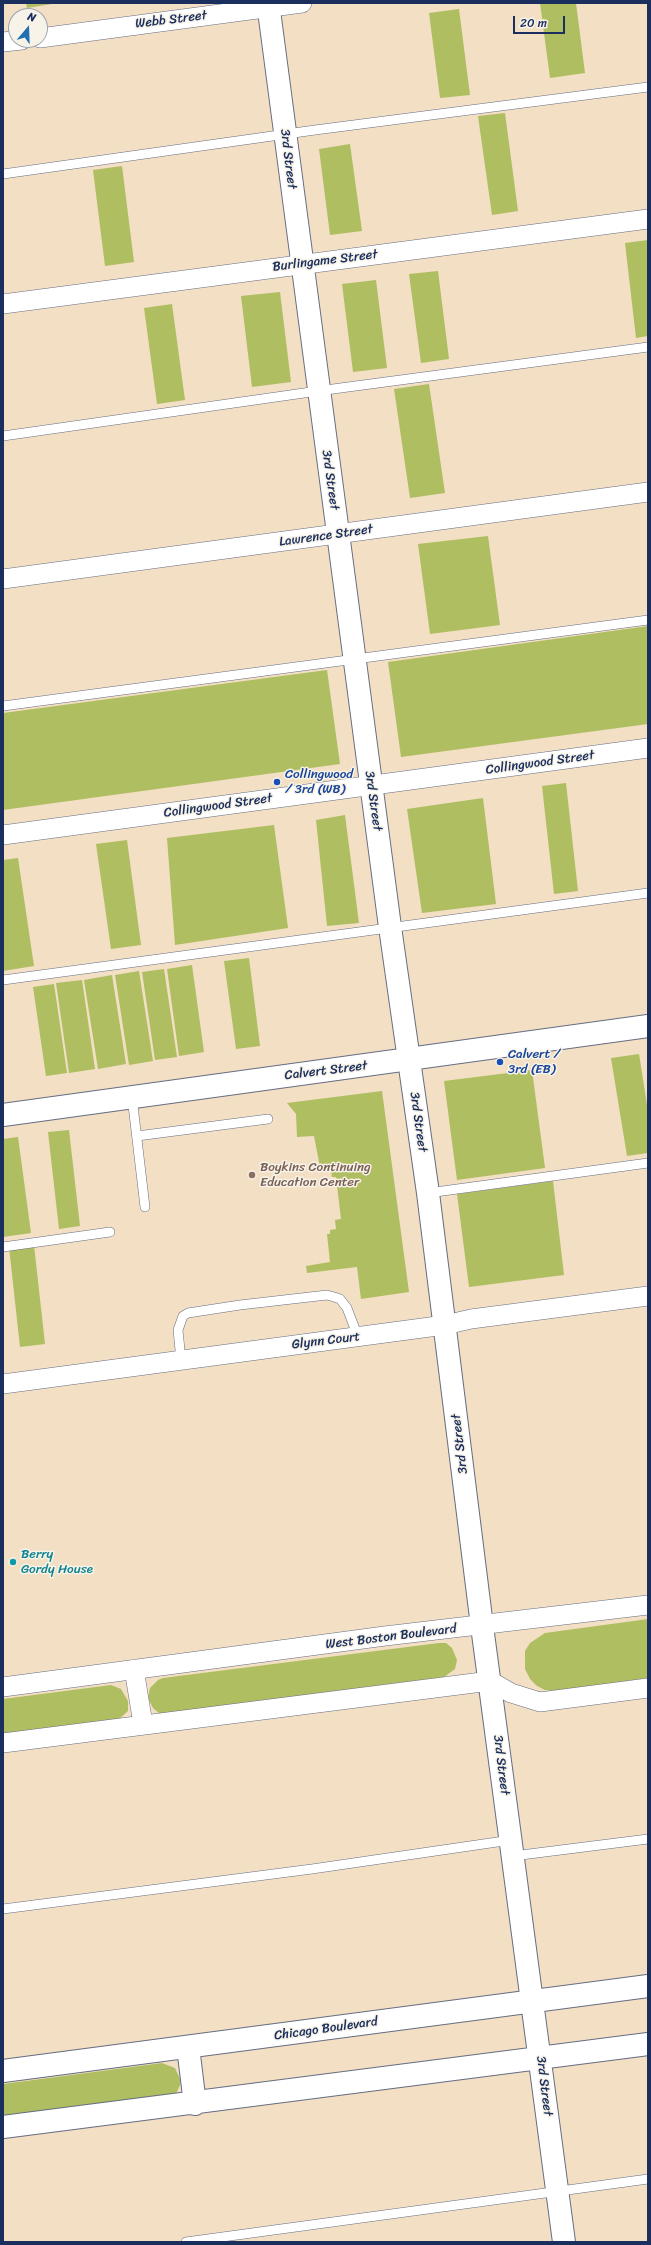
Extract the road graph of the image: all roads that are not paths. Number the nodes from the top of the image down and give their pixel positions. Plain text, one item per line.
1 (302, 3) edge
2 (269, 5) edge
3 (48, 37) edge
4 (648, 88) edge
5 (284, 134) junction
6 (3, 174) edge
7 (648, 219) edge
8 (301, 264) junction
9 (3, 304) edge
10 (648, 347) edge
11 (318, 390) junction
12 (3, 436) edge
13 (648, 492) edge
14 (338, 535) junction
15 (3, 579) edge
16 (648, 620) edge
17 (354, 659) junction
18 (3, 706) edge
19 (648, 748) edge
20 (371, 785) junction
21 (3, 835) edge
22 (648, 893) edge
23 (390, 927) junction
24 (3, 980) edge
25 (648, 1026) edge
26 (410, 1060) junction
27 (132, 1096) junction
28 (3, 1114) edge
29 (268, 1119) dead end
30 (137, 1136) junction
31 (648, 1163) edge
32 (428, 1193) junction
33 (145, 1207) dead end
34 (110, 1232) dead end
35 (3, 1247) edge
36 (648, 1296) edge
37 (445, 1326) junction
38 (358, 1337) junction
39 (180, 1360) junction
40 (3, 1384) edge
41 (648, 1606) edge
42 (482, 1626) junction
43 (134, 1669) junction
44 (490, 1681) junction
45 (3, 1687) edge
46 (648, 1688) edge
47 (143, 1724) junction
48 (3, 1743) edge
49 (648, 1839) edge
50 (512, 1848) junction
51 (3, 1909) edge
52 (648, 1986) edge
53 (532, 2002) junction
54 (648, 2044) edge
55 (188, 2047) junction
56 (540, 2058) junction
57 (3, 2071) edge
58 (196, 2104) junction
59 (3, 2127) edge
60 (648, 2179) edge
61 (557, 2191) junction
62 (186, 2242) edge
63 (564, 2242) edge

1 - 2 street, Webb Street
2 - 3 street, Webb Street
2 - 5 street, 3rd Street
4 - 5 lane
5 - 6 lane
5 - 8 street, 3rd Street
7 - 8 street, Burlingame Street
8 - 9 street, Burlingame Street
8 - 11 street, 3rd Street
10 - 11 lane
11 - 12 lane
11 - 14 street, 3rd Street
13 - 14 street, Lawrence Street
14 - 15 street, Lawrence Street
14 - 17 street, 3rd Street
16 - 17 lane
17 - 18 lane
17 - 20 street, 3rd Street
19 - 20 street, Collingwood Street
20 - 21 street, Collingwood Street
20 - 23 street, 3rd Street
22 - 23 lane
23 - 24 lane
23 - 26 street, 3rd Street
25 - 26 street, Calvert Street
26 - 27 street, Calvert Street
26 - 32 street, 3rd Street
27 - 28 street, Calvert Street
27 - 30 lane
29 - 30 lane
30 - 33 lane
31 - 32 lane
32 - 37 street, 3rd Street
34 - 35 lane
36 - 37 street, Glynn Court
37 - 38 street, Glynn Court
37 - 42 street, 3rd Street
38 - 39 street, Glynn Court
38 - 39 lane
39 - 40 street, Glynn Court
41 - 42 street, West Boston Boulevard
42 - 43 street, West Boston Boulevard
42 - 44 street, 3rd Street
43 - 45 street, West Boston Boulevard
43 - 47 street
44 - 46 street
44 - 47 street
44 - 50 street, 3rd Street
47 - 48 street
49 - 50 lane
50 - 51 lane
50 - 53 street, 3rd Street
52 - 53 street, Chicago Boulevard
53 - 55 street, Chicago Boulevard
53 - 56 street, 3rd Street
54 - 56 street
55 - 57 street, Chicago Boulevard
55 - 58 street
56 - 58 street
56 - 61 street, 3rd Street
58 - 59 street
60 - 61 lane
61 - 62 lane
61 - 63 street, 3rd Street

